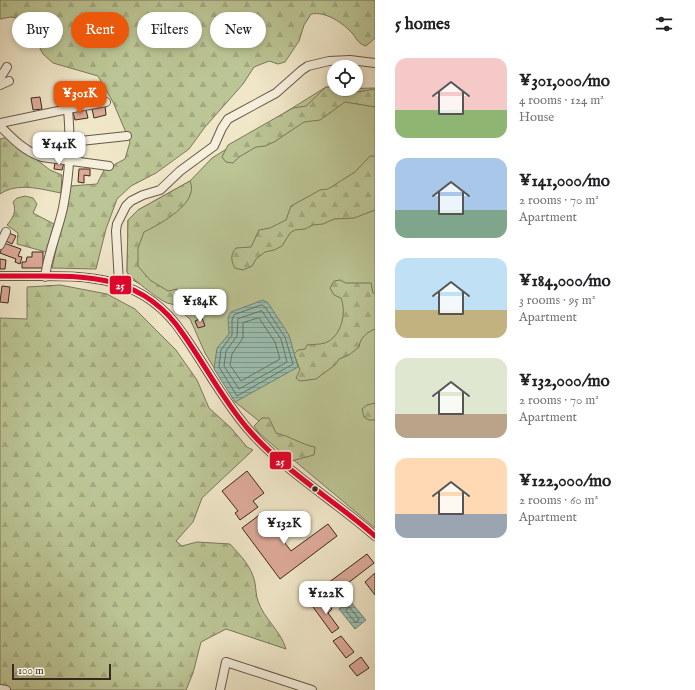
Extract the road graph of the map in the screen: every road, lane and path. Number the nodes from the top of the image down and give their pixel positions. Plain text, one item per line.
1 (375, 63) edge
2 (7, 67) dead end
3 (0, 78) edge
4 (9, 81) dead end
5 (0, 84) edge
6 (106, 102) dead end
7 (68, 109) junction
8 (0, 124) edge
9 (127, 136) dead end
10 (71, 142) junction
11 (71, 161) junction
12 (109, 166) dead end
13 (6, 232) dead end
14 (0, 245) edge
15 (0, 276) edge
16 (46, 277) junction
17 (119, 283) junction
18 (375, 536) edge
19 (0, 689) edge
20 (6, 690) edge
21 (220, 690) edge
22 (312, 690) edge

1 - 17 street
2 - 3 street
4 - 5 street
6 - 7 street
7 - 8 street
7 - 10 street
8 - 11 street
9 - 10 street
10 - 11 street
11 - 12 street
11 - 16 street
13 - 14 street
15 - 16 street
16 - 17 street
17 - 18 street
19 - 20 street
21 - 22 street

